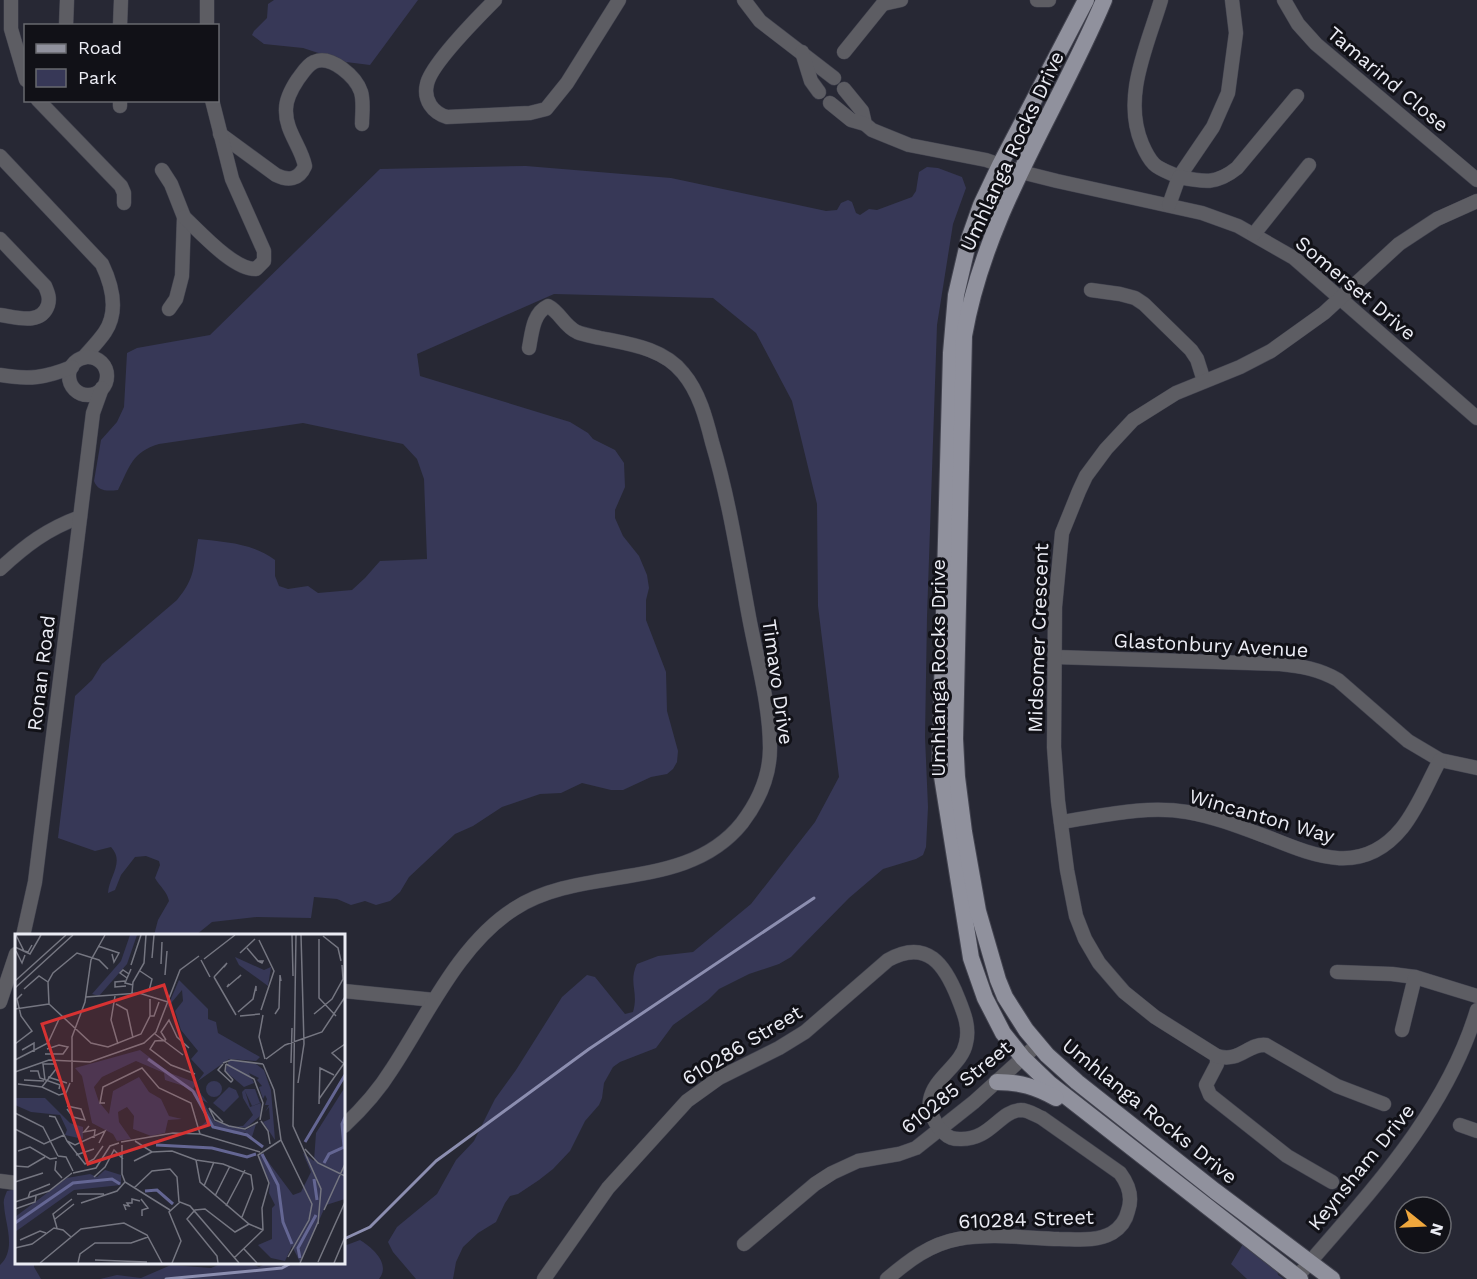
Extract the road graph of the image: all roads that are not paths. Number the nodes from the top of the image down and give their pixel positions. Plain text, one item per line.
1 (12, 0) edge
2 (67, 0) edge
3 (121, 0) edge
4 (207, 0) edge
5 (495, 0) edge
6 (619, 0) edge
7 (744, 0) edge
8 (901, 0) edge
9 (1036, 0) edge
10 (1049, 0) edge
11 (1086, 0) edge
12 (1104, 0) edge
13 (1161, 0) edge
14 (1232, 0) edge
15 (1284, 0) edge
16 (884, 2) edge
17 (66, 24) edge
18 (120, 24) edge
19 (207, 24) edge
20 (802, 52) junction
21 (844, 52) dead end
22 (24, 73) edge
23 (834, 78) dead end
24 (844, 88) dead end
25 (819, 92) dead end
26 (1297, 96) dead end
27 (40, 102) edge
28 (212, 102) edge
29 (830, 103) dead end
30 (362, 124) dead end
31 (865, 124) junction
32 (220, 134) junction
33 (0, 156) edge
34 (1000, 165) junction
35 (1309, 165) dead end
36 (162, 170) dead end
37 (1020, 172) junction
38 (1477, 180) edge
39 (1176, 182) junction
40 (1477, 201) edge
41 (124, 203) dead end
42 (1169, 206) junction
43 (184, 217) junction
44 (1254, 234) junction
45 (0, 239) edge
46 (1091, 290) dead end
47 (1341, 298) junction
48 (169, 309) dead end
49 (0, 315) edge
50 (105, 333) junction
51 (529, 348) dead end
52 (77, 362) junction
53 (104, 367) junction
54 (0, 375) edge
55 (53, 375) junction
56 (1204, 381) junction
57 (72, 385) junction
58 (102, 388) junction
59 (86, 394) junction
60 (93, 413) junction
61 (1477, 418) edge
62 (80, 517) junction
63 (0, 569) edge
64 (1054, 657) junction
65 (1440, 760) junction
66 (1477, 768) edge
67 (1061, 822) junction
68 (23, 934) edge
69 (15, 957) edge
70 (1337, 972) dead end
71 (1415, 977) junction
72 (345, 991) edge
73 (1477, 996) edge
74 (434, 1000) junction
75 (0, 1002) edge
76 (1477, 1010) edge
77 (1402, 1030) dead end
78 (1037, 1045) junction
79 (1217, 1056) junction
80 (1023, 1058) junction
81 (996, 1082) junction
82 (1384, 1104) dead end
83 (1094, 1119) junction
84 (345, 1125) edge
85 (1460, 1125) dead end
86 (940, 1129) junction
87 (1477, 1131) edge
88 (0, 1181) edge
89 (1332, 1182) dead end
90 (15, 1183) edge
91 (744, 1244) dead end
92 (1311, 1261) junction
93 (1299, 1278) edge
94 (544, 1279) edge
95 (887, 1279) edge
96 (1332, 1279) edge

1 - 22 street
2 - 17 street
3 - 18 street
4 - 19 street
5 - 6 street
7 - 20 street
8 - 16 street
9 - 10 street
11 - 34 main road, Umhlanga Rocks Drive
12 - 37 main road, Umhlanga Rocks Drive
13 - 39 street
14 - 39 street
15 - 38 street, Tamarind Close
16 - 21 street
20 - 23 street
20 - 25 street
24 - 31 street
26 - 39 street
27 - 41 street
28 - 32 street
29 - 31 street, Somerset Drive
30 - 32 street
31 - 34 street, Somerset Drive
32 - 43 street
33 - 50 street
34 - 37 street, Somerset Drive
34 - 80 main road, Umhlanga Rocks Drive
35 - 44 street
36 - 43 street
37 - 42 street, Somerset Drive
37 - 78 main road, Umhlanga Rocks Drive
39 - 42 street
40 - 47 street, Midsomer Crescent
42 - 44 street, Somerset Drive
43 - 48 street
44 - 47 street, Somerset Drive
45 - 49 street
46 - 56 street
47 - 56 street, Midsomer Crescent
47 - 61 street, Somerset Drive
50 - 52 street
50 - 53 street
51 - 74 street, Timavo Drive
52 - 53 street
52 - 55 street
52 - 57 street
53 - 58 street
54 - 55 street
55 - 57 street
56 - 64 street, Midsomer Crescent
57 - 59 street
58 - 59 street
58 - 60 street, Ronan Road
59 - 60 street, Ronan Road
60 - 62 street, Ronan Road
62 - 63 street
62 - 68 street, Ronan Road
64 - 65 street, Glastonbury Avenue
64 - 67 street, Midsomer Crescent
65 - 66 street, Glastonbury Avenue
65 - 67 street, Wincanton Way
67 - 79 street, Midsomer Crescent
69 - 75 street
70 - 71 street
71 - 73 street
71 - 77 street
72 - 74 street
74 - 84 street, Timavo Drive
76 - 92 street, Keynsham Drive
78 - 80 street, 610285 Street
78 - 92 main road, Umhlanga Rocks Drive
79 - 82 street
79 - 89 street
80 - 81 street, 610285 Street
80 - 83 main road, Umhlanga Rocks Drive
81 - 83 main road
81 - 86 street, 610285 Street
83 - 93 main road, Umhlanga Rocks Drive
85 - 87 street
86 - 91 street, 610285 Street
86 - 94 street, 610286 Street
86 - 95 street, 610284 Street
88 - 90 street
92 - 93 street, Keynsham Drive
92 - 96 main road, Umhlanga Rocks Drive

